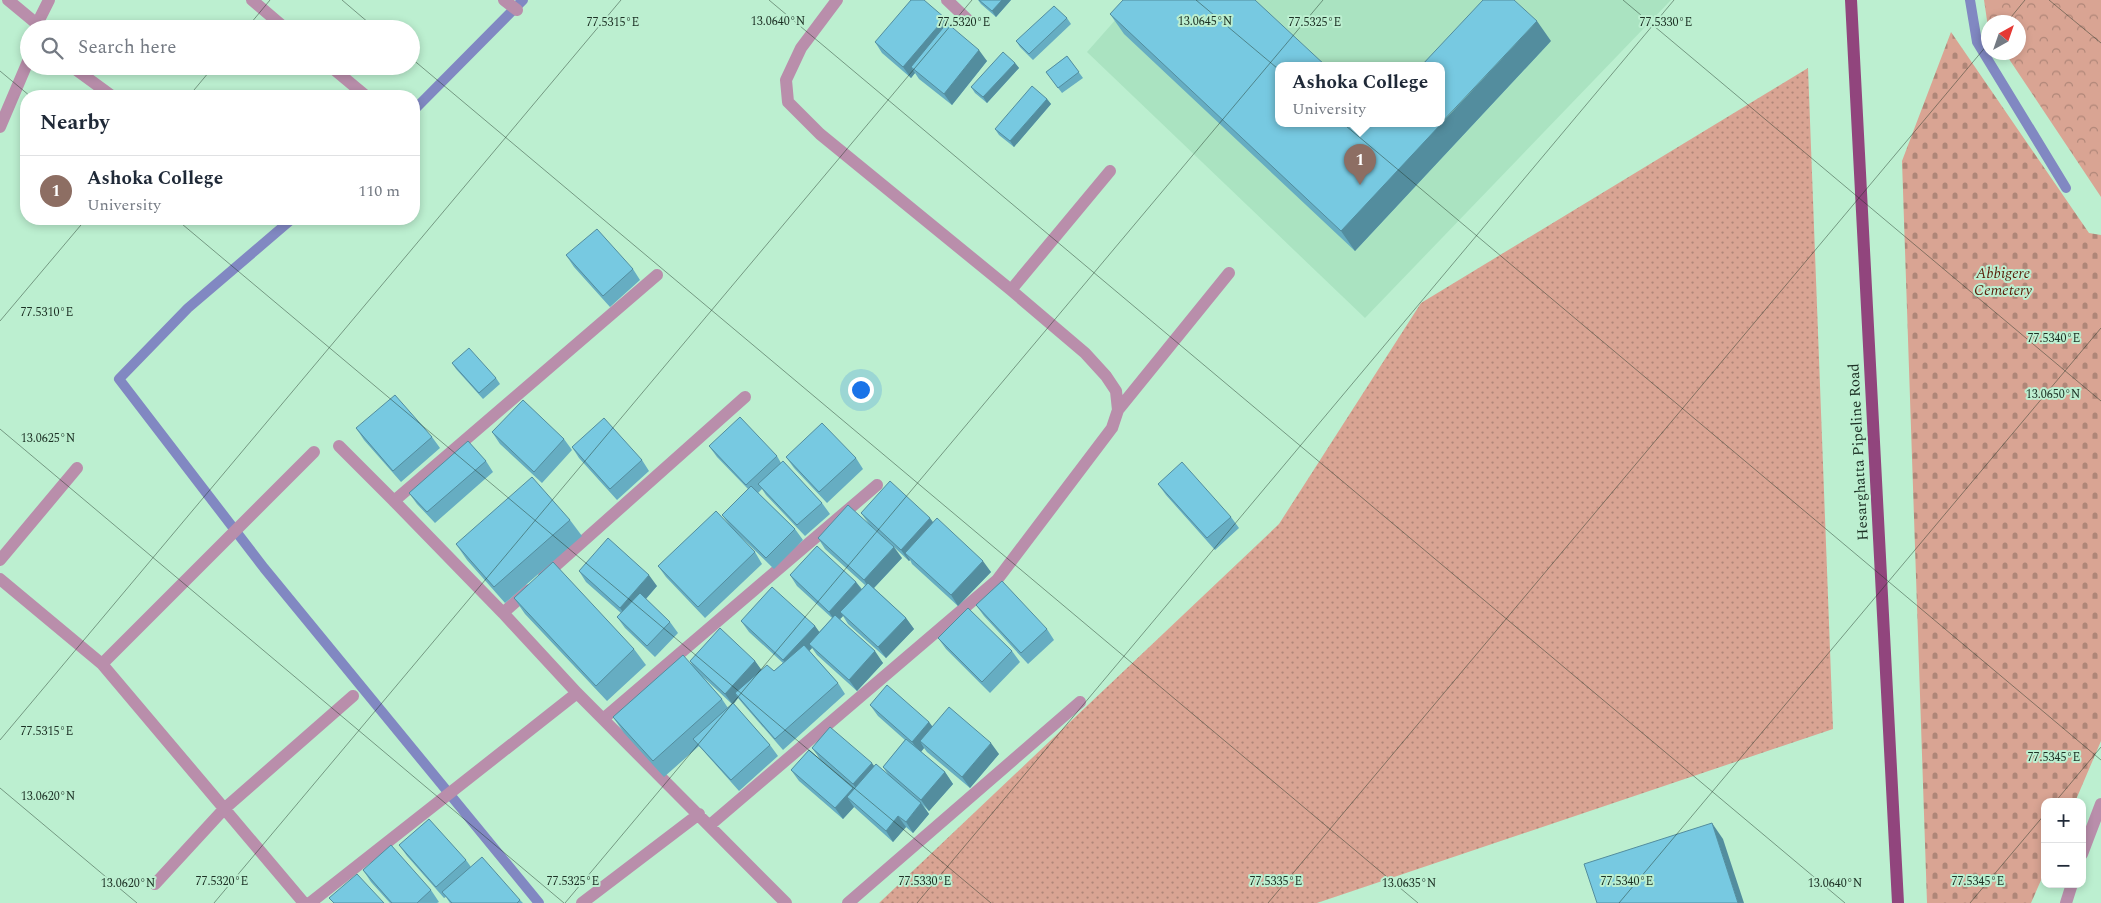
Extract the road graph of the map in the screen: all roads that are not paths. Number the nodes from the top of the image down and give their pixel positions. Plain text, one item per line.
1 (8, 0) edge
2 (49, 0) edge
3 (252, 0) edge
4 (504, 0) edge
5 (837, 0) edge
6 (947, 0) edge
7 (1851, 0) edge
8 (516, 10) dead end
9 (30, 20) edge
10 (40, 20) edge
11 (275, 20) edge
12 (968, 20) dead end
13 (22, 75) edge
14 (83, 75) edge
15 (341, 75) edge
16 (104, 90) edge
17 (359, 90) edge
18 (0, 127) edge
19 (1110, 172) dead end
20 (1229, 273) dead end
21 (657, 275) dead end
22 (1011, 290) junction
23 (745, 397) dead end
24 (1118, 410) junction
25 (339, 446) dead end
26 (314, 452) dead end
27 (77, 468) dead end
28 (877, 485) dead end
29 (394, 501) junction
30 (0, 560) edge
31 (0, 579) edge
32 (503, 613) junction
33 (102, 664) junction
34 (577, 693) junction
35 (353, 696) dead end
36 (1080, 702) dead end
37 (603, 719) junction
38 (2101, 804) edge
39 (224, 809) junction
40 (700, 814) junction
41 (2097, 823) edge
42 (710, 825) junction
43 (2086, 846) edge
44 (155, 884) dead end
45 (2071, 888) edge
46 (304, 903) edge
47 (310, 903) edge
48 (582, 903) edge
49 (786, 903) edge
50 (848, 903) edge
51 (1898, 903) edge
52 (2066, 903) edge

1 - 9 street
2 - 10 street
3 - 11 street
4 - 8 street
5 - 22 street
6 - 12 street
7 - 51 main road, Hesarghatta Pipeline Road
13 - 18 street
14 - 16 street
15 - 17 street
19 - 22 street
20 - 24 street
21 - 29 street
22 - 24 street
23 - 32 street
24 - 42 street
25 - 29 street
26 - 33 street
27 - 30 street
28 - 37 street
29 - 32 street
31 - 33 street
32 - 34 street
33 - 39 street
34 - 37 street
34 - 47 street
35 - 39 street
36 - 50 street
37 - 40 street
38 - 41 street
39 - 44 street
39 - 46 street
40 - 42 street
40 - 48 street
41 - 43 street
42 - 49 street
45 - 52 street

